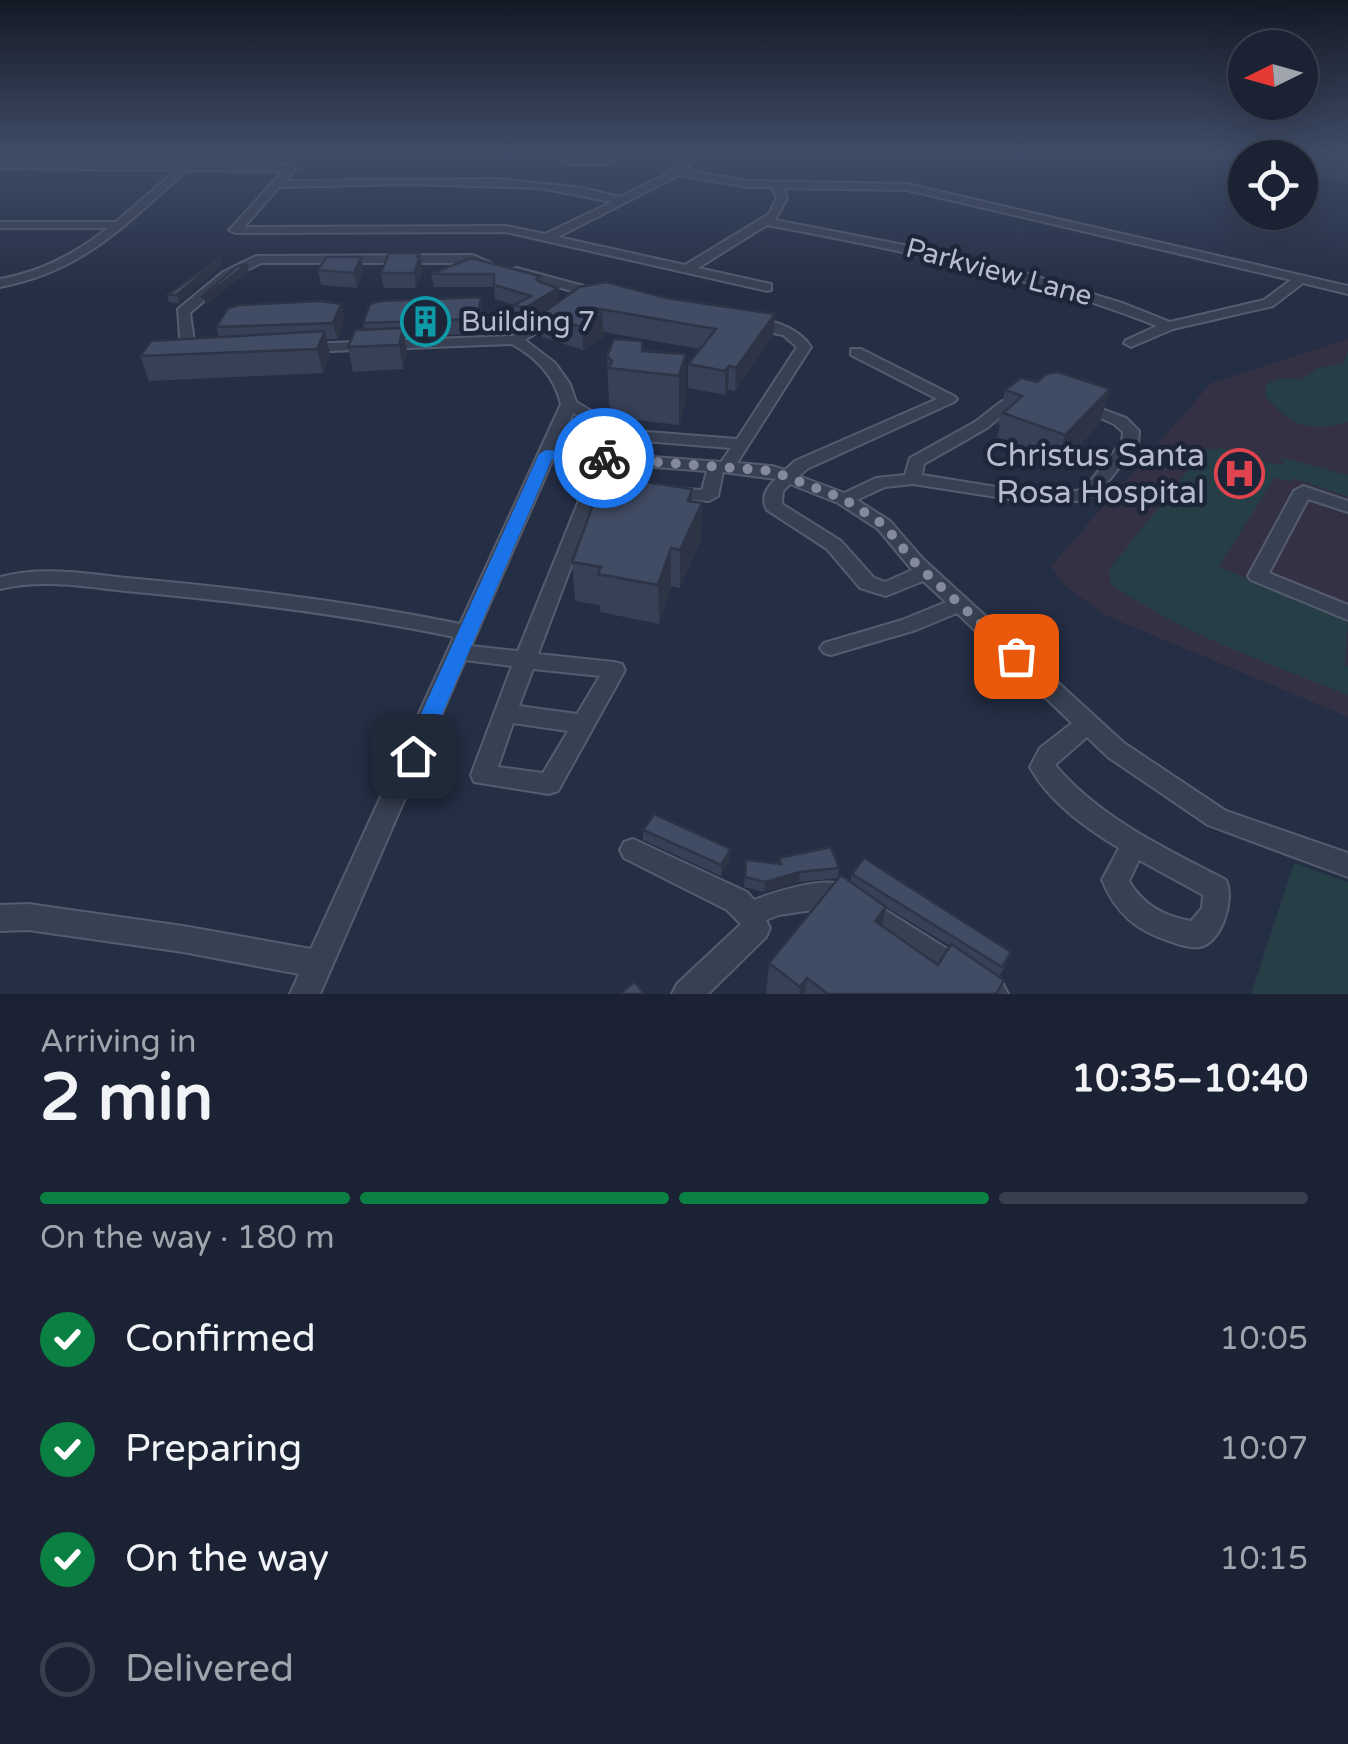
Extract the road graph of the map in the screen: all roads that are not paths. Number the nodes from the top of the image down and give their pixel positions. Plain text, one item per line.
1 (147, 199) edge
2 (264, 199) edge
3 (614, 199) edge
4 (625, 199) edge
5 (782, 199) edge
6 (960, 199) edge
7 (622, 201) junction
8 (765, 221) junction
9 (0, 225) edge
10 (117, 225) junction
11 (550, 237) junction
12 (686, 270) junction
13 (1301, 279) junction
14 (0, 283) edge
15 (767, 287) dead end
16 (1348, 290) edge
17 (590, 292) junction
18 (610, 298) edge
19 (742, 323) edge
20 (1169, 326) junction
21 (515, 340) junction
22 (1131, 343) dead end
23 (295, 348) edge
24 (216, 352) edge
25 (856, 352) dead end
26 (1037, 398) edge
27 (1064, 401) edge
28 (569, 404) junction
29 (741, 444) junction
30 (546, 454) junction
31 (721, 467) junction
32 (786, 476) junction
33 (913, 478) junction
34 (844, 499) junction
35 (1348, 507) edge
36 (926, 572) junction
37 (0, 584) edge
38 (959, 604) junction
39 (1348, 613) edge
40 (464, 643) junction
41 (831, 648) dead end
42 (525, 660) junction
43 (506, 714) junction
44 (1089, 722) junction
45 (584, 724) junction
46 (1135, 843) dead end
47 (633, 850) dead end
48 (1348, 865) edge
49 (750, 914) junction
50 (0, 918) edge
51 (318, 964) junction
52 (305, 994) edge
53 (686, 994) edge
54 (993, 994) edge

1 - 10 street
2 - 11 street
3 - 7 street
4 - 7 street
5 - 8 street
6 - 13 street
7 - 11 street
8 - 12 street
8 - 20 street, Parkview Lane
9 - 10 street
10 - 14 street
11 - 12 street
12 - 15 street
13 - 16 street
13 - 20 street
17 - 18 street
17 - 21 street
17 - 24 street
19 - 29 street
20 - 22 street
21 - 23 street
21 - 28 street
25 - 32 street
26 - 33 street
27 - 33 street
28 - 29 street
28 - 30 street
29 - 31 street
30 - 31 street
30 - 40 street
31 - 32 street
31 - 42 street
32 - 34 street
32 - 36 street
33 - 34 street
34 - 36 street
35 - 39 street
36 - 38 street
37 - 40 street
38 - 41 street
38 - 44 street
40 - 42 street
40 - 51 street
42 - 43 street
42 - 45 street
43 - 45 street
43 - 45 street
44 - 46 street
44 - 48 street
47 - 49 street
49 - 53 street
49 - 54 street
50 - 51 street
51 - 52 street

